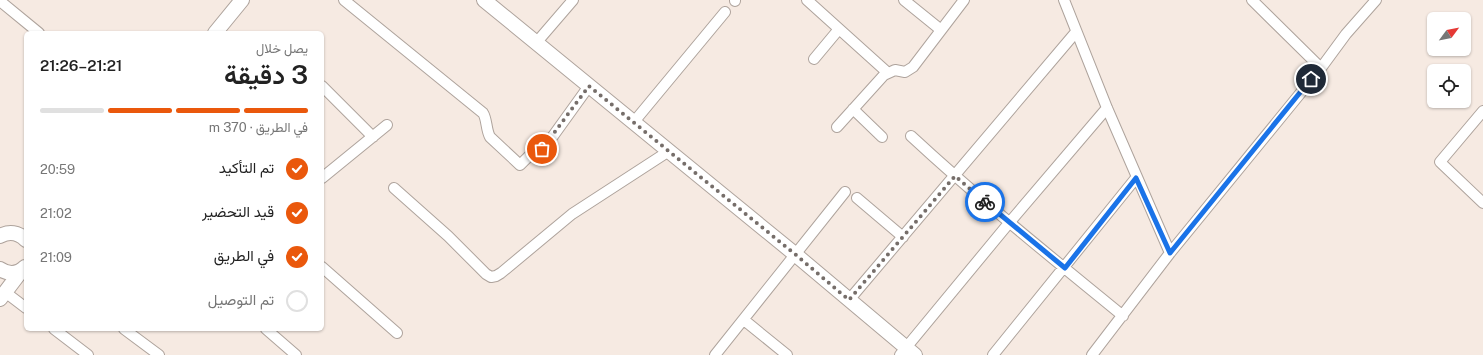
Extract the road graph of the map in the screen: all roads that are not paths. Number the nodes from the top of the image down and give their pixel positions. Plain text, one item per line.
1 (242, 0) edge
2 (344, 0) edge
3 (484, 0) edge
4 (572, 0) edge
5 (806, 0) edge
6 (904, 0) edge
7 (964, 0) edge
8 (1064, 0) edge
9 (1252, 0) edge
10 (1376, 0) edge
11 (0, 1) edge
12 (724, 12) dead end
13 (839, 29) junction
14 (941, 30) junction
15 (38, 31) edge
16 (217, 31) edge
17 (1076, 32) junction
18 (536, 43) junction
19 (814, 59) dead end
20 (1321, 68) junction
21 (888, 73) junction
22 (589, 86) junction
23 (324, 88) edge
24 (1107, 108) junction
25 (853, 110) junction
26 (1483, 112) edge
27 (633, 123) junction
28 (387, 125) dead end
29 (837, 127) dead end
30 (911, 136) dead end
31 (373, 137) junction
32 (882, 137) dead end
33 (668, 151) junction
34 (324, 176) edge
35 (955, 176) junction
36 (1136, 178) junction
37 (394, 188) dead end
38 (846, 192) dead end
39 (857, 198) dead end
40 (1483, 202) edge
41 (1009, 223) junction
42 (24, 225) edge
43 (2, 235) edge
44 (903, 237) junction
45 (24, 238) edge
46 (1170, 253) junction
47 (796, 255) junction
48 (24, 268) edge
49 (1065, 268) junction
50 (324, 269) edge
51 (0, 270) edge
52 (2, 295) edge
53 (849, 300) junction
54 (24, 307) edge
55 (1123, 316) junction
56 (744, 320) junction
57 (57, 331) edge
58 (127, 331) edge
59 (268, 331) edge
60 (396, 333) dead end
61 (907, 353) edge
62 (88, 355) edge
63 (159, 355) edge
64 (296, 355) edge
65 (715, 355) edge
66 (787, 355) edge
67 (993, 355) edge
68 (1092, 355) edge

1 - 16 street
2 - 22 street
3 - 18 street
4 - 18 street
5 - 13 street
6 - 14 street
7 - 14 street
8 - 17 street
9 - 20 street
10 - 20 street
11 - 15 street
12 - 27 street
13 - 19 street
13 - 21 street
14 - 21 street
17 - 24 street
17 - 35 street
18 - 22 street
20 - 46 street
21 - 25 street
22 - 27 street
23 - 31 street
24 - 36 street
24 - 41 street
25 - 29 street
25 - 32 street
26 - 40 street
27 - 33 street
28 - 31 street
30 - 35 street
31 - 34 street
33 - 37 street
33 - 47 street
35 - 41 street
35 - 44 street
36 - 46 street
36 - 49 street
38 - 47 street
39 - 44 street
41 - 49 street
41 - 61 street
42 - 43 street
43 - 45 street
44 - 53 street
46 - 55 street
47 - 53 street
47 - 56 street
48 - 51 street
48 - 52 street
49 - 55 street
49 - 67 street
50 - 60 street
52 - 54 street
53 - 61 street
55 - 68 street
56 - 65 street
56 - 66 street
57 - 62 street
58 - 63 street
59 - 64 street

